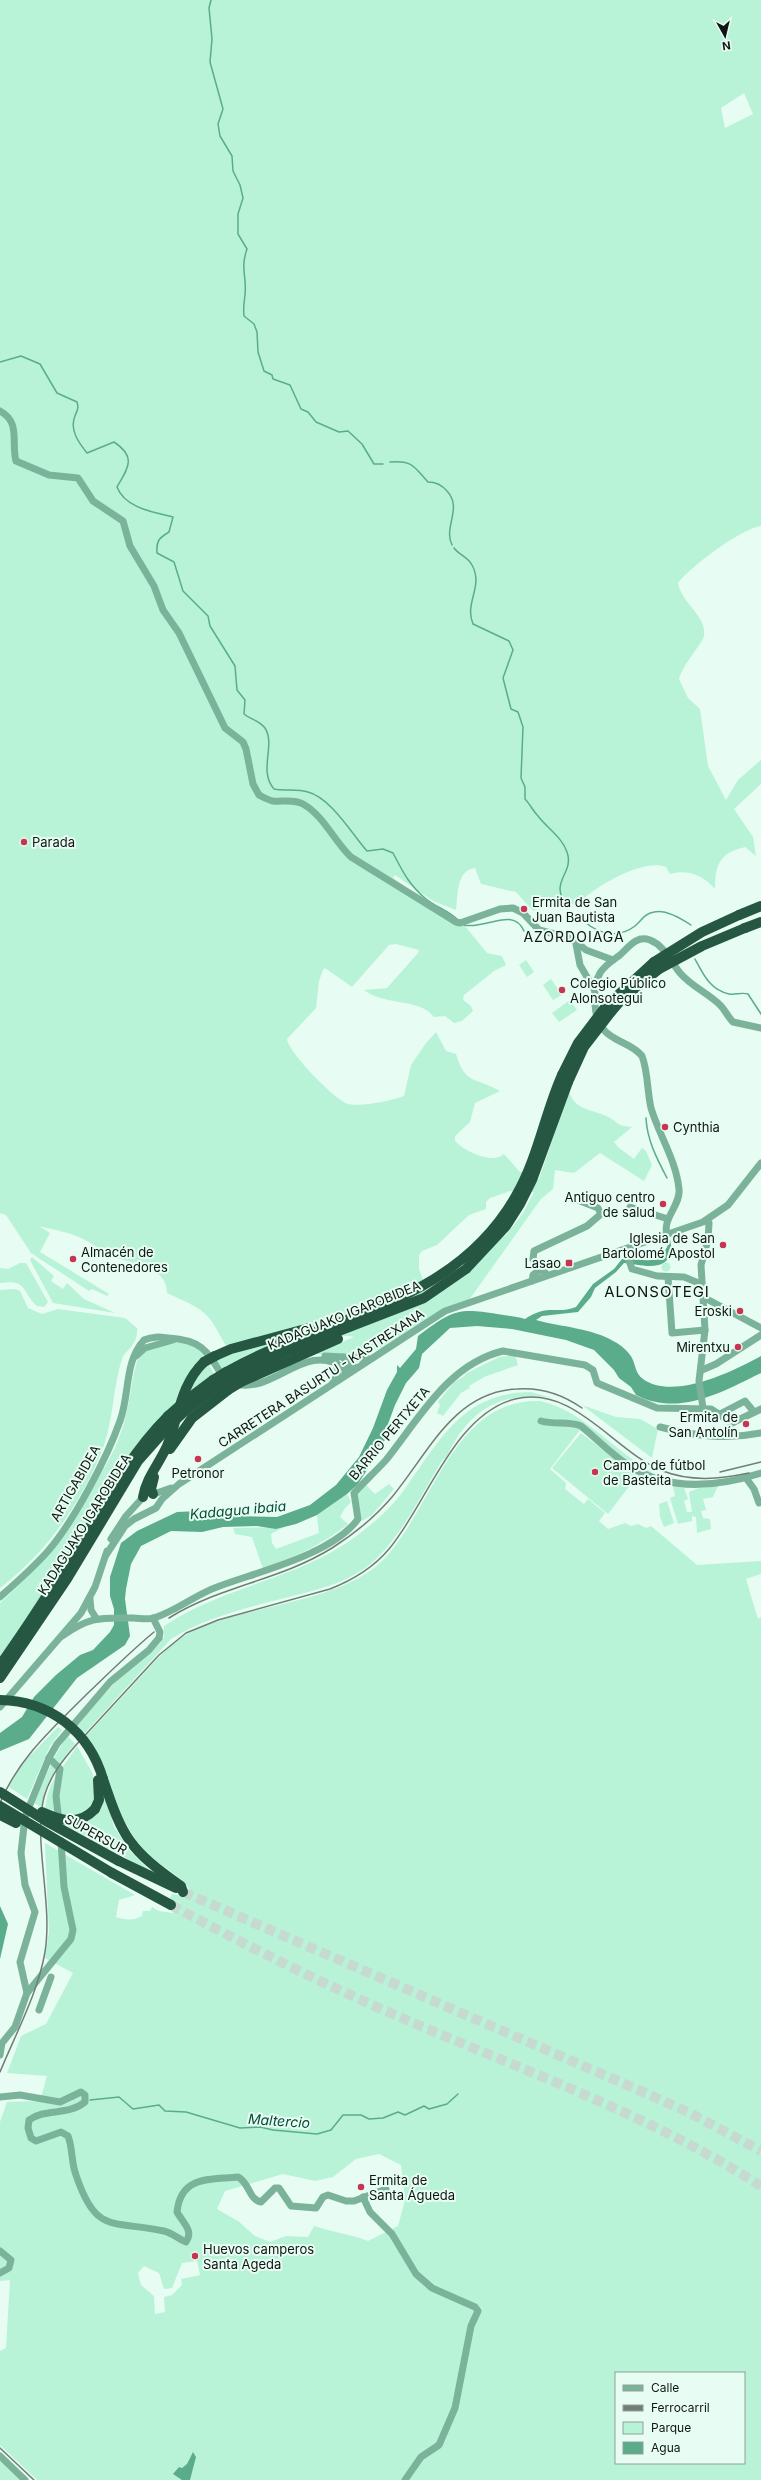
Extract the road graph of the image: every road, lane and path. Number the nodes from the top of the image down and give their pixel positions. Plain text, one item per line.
1 (0, 411) edge
2 (761, 906) edge
3 (761, 922) edge
4 (576, 944) junction
5 (613, 960) junction
6 (657, 966) junction
7 (596, 993) junction
8 (761, 1028) edge
9 (565, 1078) junction
10 (760, 1167) edge
11 (575, 1199) dead end
12 (630, 1207) dead end
13 (668, 1219) junction
14 (707, 1224) junction
15 (666, 1235) junction
16 (625, 1249) junction
17 (533, 1259) dead end
18 (547, 1276) junction
19 (668, 1276) junction
20 (532, 1281) junction
21 (701, 1284) junction
22 (703, 1297) junction
23 (712, 1303) junction
24 (703, 1308) junction
25 (342, 1320) junction
26 (705, 1330) junction
27 (760, 1331) edge
28 (151, 1337) junction
29 (185, 1339) junction
30 (146, 1348) junction
31 (343, 1357) junction
32 (372, 1358) junction
33 (134, 1360) junction
34 (703, 1361) junction
35 (310, 1362) junction
36 (336, 1362) junction
37 (712, 1366) junction
38 (348, 1369) junction
39 (702, 1370) junction
40 (233, 1377) junction
41 (332, 1383) junction
42 (703, 1405) junction
43 (761, 1409) edge
44 (754, 1412) junction
45 (720, 1414) junction
46 (169, 1421) junction
47 (542, 1421) dead end
48 (660, 1427) dead end
49 (761, 1433) edge
50 (761, 1473) edge
51 (746, 1478) junction
52 (179, 1484) junction
53 (154, 1494) junction
54 (142, 1498) junction
55 (759, 1503) dead end
56 (158, 1504) junction
57 (151, 1510) junction
58 (106, 1555) junction
59 (0, 1597) edge
60 (90, 1598) junction
61 (81, 1613) junction
62 (94, 1618) junction
63 (153, 1618) junction
64 (62, 1636) junction
65 (0, 1665) edge
66 (0, 1678) edge
67 (0, 1700) edge
68 (0, 1706) edge
69 (49, 1758) junction
70 (100, 1780) junction
71 (0, 1787) edge
72 (0, 1792) edge
73 (0, 1806) edge
74 (0, 1815) edge
75 (110, 1872) junction
76 (171, 1905) tunnel mouth
77 (51, 1977) dead end
78 (27, 1993) junction
79 (39, 2010) dead end
80 (0, 2055) edge
81 (0, 2097) edge
82 (386, 2189) dead end
83 (363, 2197) junction
84 (0, 2251) edge
85 (0, 2273) edge
86 (0, 2456) edge
87 (25, 2480) edge
88 (405, 2480) edge

1 - 4 street
2 - 6 highway, KADAGUAKO IGAROBIDEA, bridge
3 - 6 highway, KADAGUAKO IGAROBIDEA, bridge
4 - 5 street
4 - 7 street
5 - 7 street
5 - 8 street
6 - 9 highway, KADAGUAKO IGAROBIDEA, bridge
7 - 13 street
9 - 25 highway, KADAGUAKO IGAROBIDEA
9 - 40 highway, KADAGUAKO IGAROBIDEA
10 - 14 street, CARRETERA BASURTU - KASTREXANA
11 - 17 street
12 - 13 street
13 - 15 street
14 - 15 street, CARRETERA BASURTU - KASTREXANA
14 - 21 street
15 - 16 street, CARRETERA BASURTU - KASTREXANA
16 - 18 street, CARRETERA BASURTU - KASTREXANA
16 - 19 street
18 - 20 street, CARRETERA BASURTU - KASTREXANA
18 - 20 street
19 - 21 street
19 - 26 street
20 - 32 street, CARRETERA BASURTU - KASTREXANA
21 - 22 street
22 - 23 street
22 - 24 street
23 - 24 street
23 - 27 street
24 - 26 street
25 - 40 highway, KADAGUAKO IGAROBIDEA
25 - 54 highway, bridge
26 - 34 street
27 - 37 street
28 - 29 street
28 - 30 street
28 - 33 street, ARTIGABIDEA
29 - 30 street
29 - 35 street
30 - 33 street
31 - 32 street
31 - 35 street
31 - 38 street
32 - 38 street
32 - 41 street, CARRETERA BASURTU - KASTREXANA
33 - 59 street, ARTIGABIDEA
34 - 37 street
34 - 39 street
35 - 36 street
36 - 38 street
36 - 41 street
37 - 39 street
38 - 41 street
39 - 42 street
40 - 46 highway, KADAGUAKO IGAROBIDEA, bridge
40 - 53 highway, bridge
41 - 52 street, CARRETERA BASURTU - KASTREXANA
42 - 45 street
42 - 63 street, BARRIO PERTXETA
43 - 44 street
44 - 45 street
44 - 45 street
46 - 65 highway, KADAGUAKO IGAROBIDEA
46 - 66 highway, KADAGUAKO IGAROBIDEA
47 - 51 street
48 - 49 street
50 - 51 street
51 - 55 street
52 - 53 street
52 - 56 street
53 - 54 street
53 - 56 street
54 - 57 street
54 - 58 street
56 - 57 street
57 - 58 street
58 - 60 street
60 - 61 street
60 - 62 street
61 - 62 street
61 - 64 street
62 - 63 street
62 - 64 street
63 - 69 street, bridge
64 - 68 street
67 - 70 highway, bridge
68 - 70 highway
69 - 78 street
69 - 78 street
70 - 71 highway, bridge
70 - 72 highway, SUPERSUR, bridge
73 - 75 highway, SUPERSUR, bridge
74 - 75 highway, bridge
75 - 76 highway, SUPERSUR
77 - 79 street
78 - 80 street
81 - 83 street
82 - 83 street
83 - 88 street
84 - 85 street
86 - 87 street

